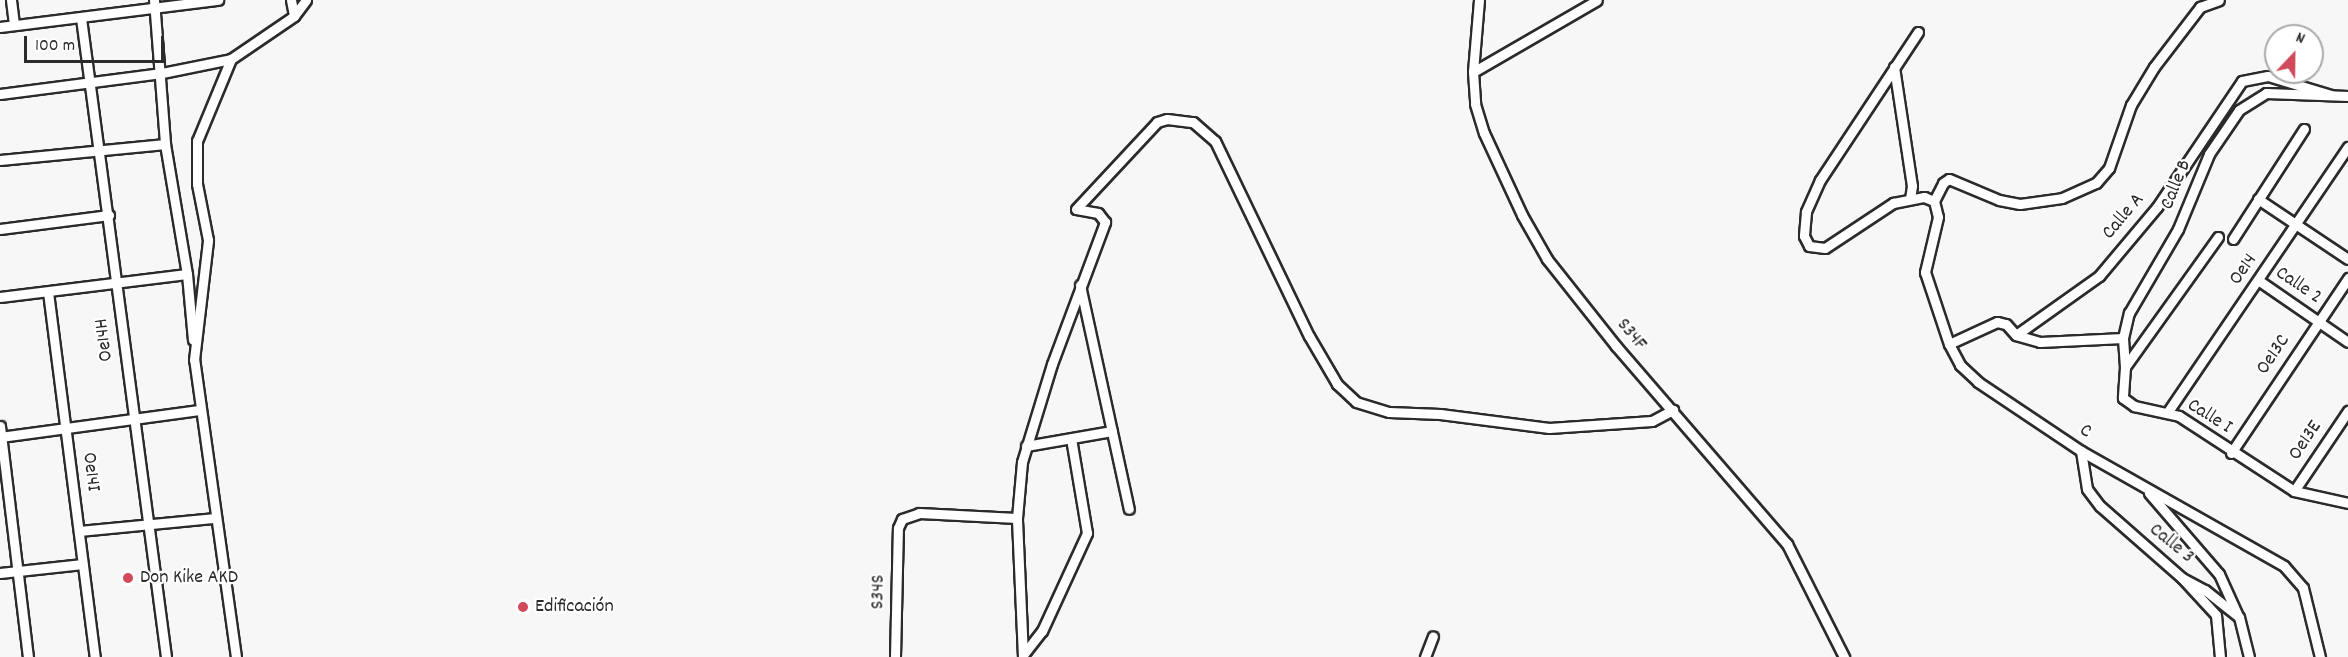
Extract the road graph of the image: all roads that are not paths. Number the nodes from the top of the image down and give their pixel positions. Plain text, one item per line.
1 (11, 0) edge
2 (218, 0) edge
3 (291, 0) edge
4 (306, 0) edge
5 (1479, 0) edge
6 (1597, 0) edge
7 (2220, 0) edge
8 (155, 5) edge
9 (294, 16) junction
10 (81, 18) junction
11 (14, 25) junction
12 (0, 27) edge
13 (1918, 32) dead end
14 (231, 59) junction
15 (1894, 67) junction
16 (1473, 72) junction
17 (162, 73) junction
18 (90, 82) junction
19 (0, 94) edge
20 (2331, 95) junction
21 (2348, 96) edge
22 (2304, 129) dead end
23 (165, 144) junction
24 (2348, 147) edge
25 (100, 149) junction
26 (0, 160) edge
27 (1910, 199) junction
28 (2258, 199) junction
29 (1934, 201) junction
30 (109, 215) junction
31 (2298, 225) junction
32 (0, 229) edge
33 (2218, 237) dead end
34 (2233, 239) dead end
35 (2348, 258) edge
36 (186, 274) junction
37 (2348, 278) edge
38 (2258, 280) junction
39 (116, 281) junction
40 (1080, 285) junction
41 (48, 292) junction
42 (0, 297) edge
43 (2319, 321) junction
44 (2016, 335) junction
45 (2123, 338) junction
46 (2348, 342) edge
47 (1949, 344) junction
48 (194, 360) junction
49 (2125, 367) junction
50 (200, 410) junction
51 (1673, 411) junction
52 (2348, 411) edge
53 (2167, 413) junction
54 (133, 420) junction
55 (0, 426) edge
56 (66, 428) junction
57 (1112, 431) junction
58 (1, 437) edge
59 (1071, 438) junction
60 (1026, 446) junction
61 (2081, 451) junction
62 (2231, 453) junction
63 (2143, 487) junction
64 (2294, 491) junction
65 (2348, 503) edge
66 (1129, 509) dead end
67 (216, 518) junction
68 (1017, 518) junction
69 (146, 524) junction
70 (79, 531) junction
71 (83, 564) junction
72 (17, 571) junction
73 (0, 573) edge
74 (2182, 578) junction
75 (2239, 617) junction
76 (1433, 636) dead end
77 (1023, 656) edge
78 (28, 657) edge
79 (95, 657) edge
80 (166, 657) edge
81 (236, 657) edge
82 (895, 657) edge
83 (1425, 657) edge
84 (1844, 657) edge
85 (2220, 657) edge
86 (2249, 657) edge
87 (2320, 657) edge

1 - 11 street
2 - 8 street
3 - 9 street
4 - 9 street
5 - 16 street, S34F
6 - 16 street
7 - 29 street
8 - 10 street
8 - 17 street
9 - 14 street
10 - 11 street
10 - 18 street, Oe14H
11 - 12 street
13 - 15 street
14 - 17 street
14 - 48 street
15 - 27 street
15 - 27 street
16 - 51 street, S34F
17 - 18 street
17 - 23 street
18 - 19 street
18 - 25 street, Oe14H
20 - 21 street
20 - 44 street, Calle A
20 - 45 street, Calle B
22 - 28 street
23 - 25 street
23 - 36 street
24 - 31 street, Oe14
25 - 26 street
25 - 30 street, Oe14H
27 - 29 street
28 - 31 street
28 - 34 street
29 - 47 street, C
30 - 32 street
30 - 39 street, Oe14H
31 - 35 street
31 - 38 street, Oe14
33 - 49 street
36 - 39 street
36 - 48 street
37 - 43 street, Oe13C
38 - 43 street, Calle 2
38 - 53 street, Oe14
39 - 41 street
39 - 54 street, Oe14H
40 - 51 street
40 - 57 street
40 - 60 street
41 - 42 street
41 - 56 street, Oe14I
43 - 46 street, Calle 2
43 - 62 street, Oe13C
44 - 45 street
44 - 47 street
45 - 49 street, Calle B
47 - 61 street, C
48 - 50 street
49 - 53 street, Calle I
50 - 54 street
50 - 67 street
51 - 84 street, S34F
52 - 64 street, Oe13E
53 - 62 street, Calle I
54 - 56 street
54 - 69 street, Oe14H
55 - 58 street
56 - 58 street
56 - 70 street, Oe14I
57 - 59 street
57 - 66 street
58 - 72 street
59 - 60 street
59 - 77 street
60 - 68 street
61 - 63 street, C
61 - 74 street, Calle 3
62 - 64 street, Calle I
63 - 75 street
63 - 87 street, C
64 - 65 street, Calle I
67 - 69 street
67 - 81 street
68 - 77 street
68 - 82 street, S34S
69 - 70 street
69 - 80 street, Oe14H
70 - 71 street, Oe14I
71 - 72 street
71 - 79 street, Oe14I
72 - 73 street
72 - 78 street
74 - 75 street, Calle 3
74 - 85 street
75 - 86 street
76 - 83 street

